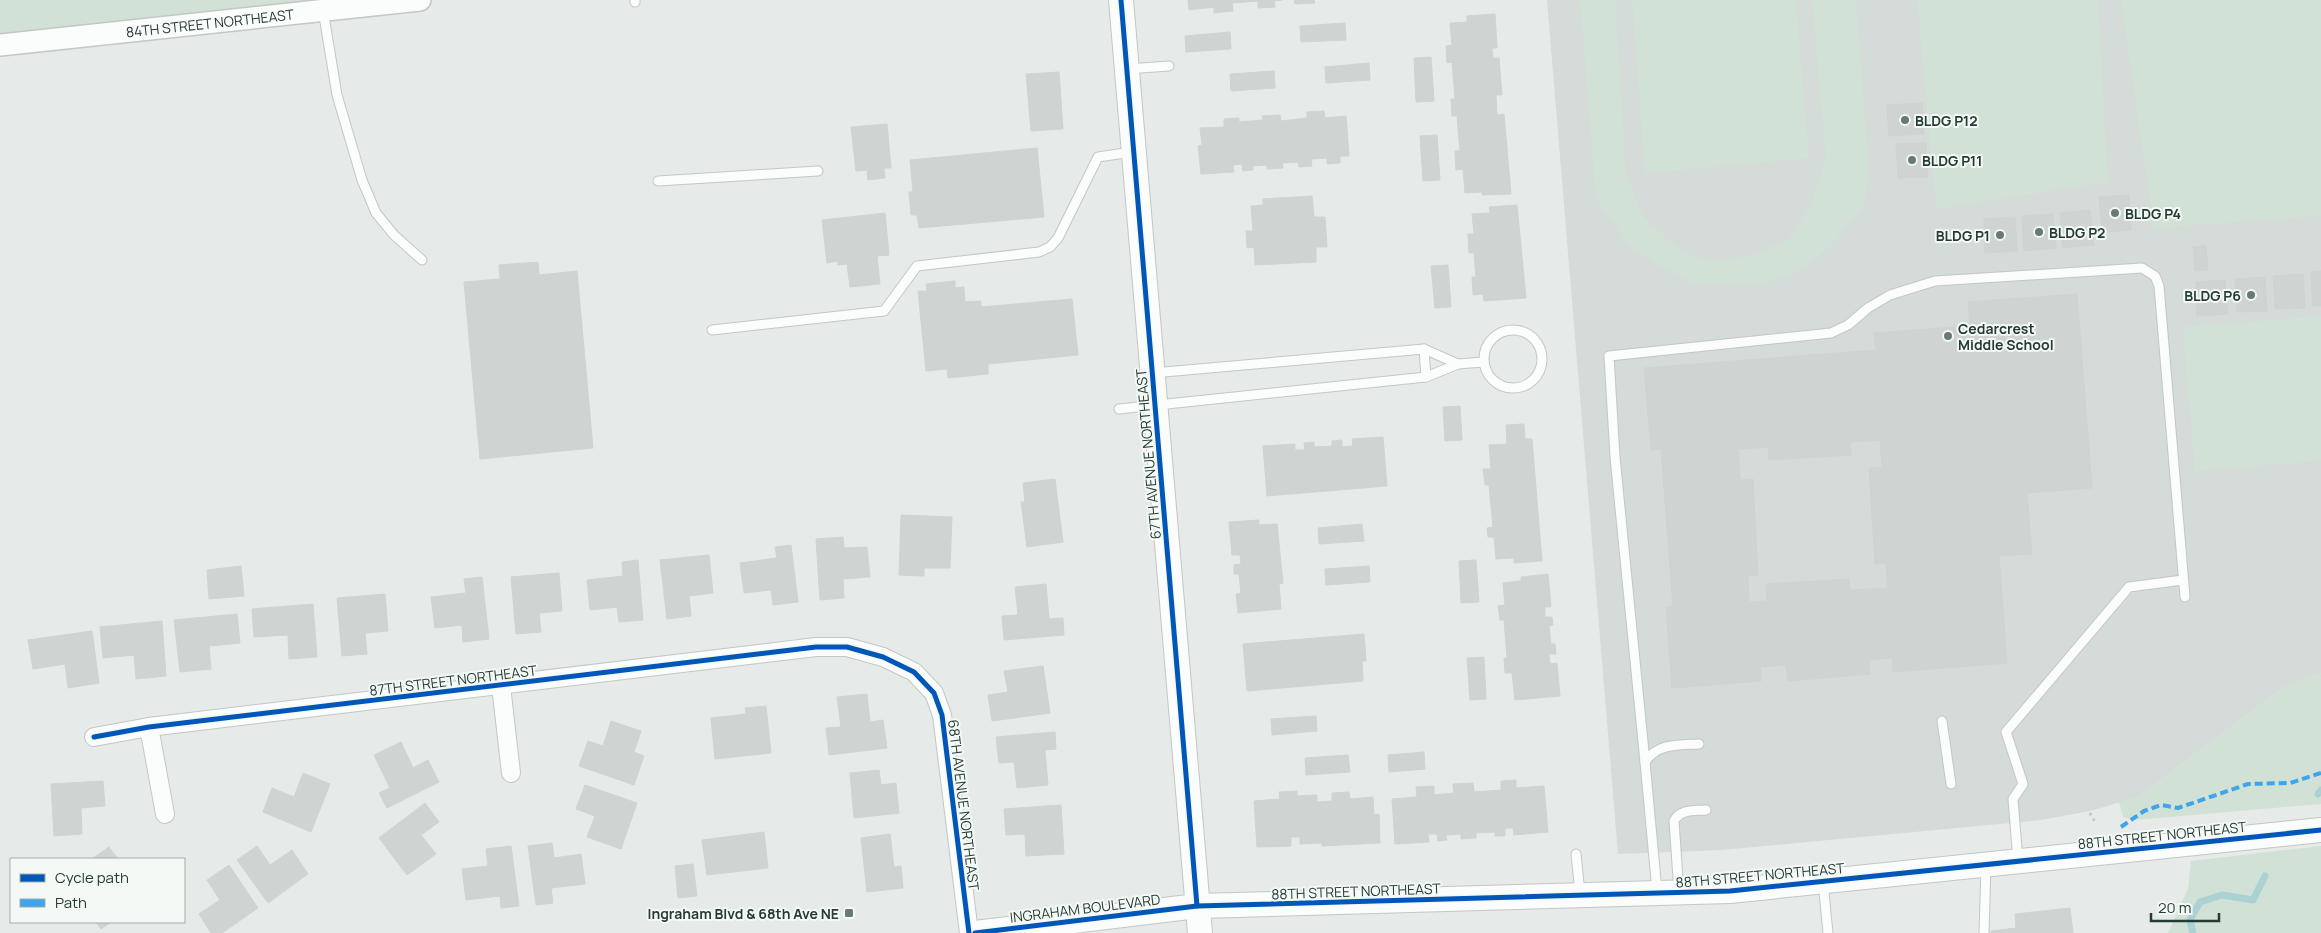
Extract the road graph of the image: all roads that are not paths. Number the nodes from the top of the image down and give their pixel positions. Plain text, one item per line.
1 (420, 0) edge
2 (1121, 0) edge
3 (323, 10) junction
4 (0, 45) edge
5 (1169, 66) dead end
6 (1125, 70) junction
7 (1134, 152) junction
8 (818, 171) dead end
9 (658, 181) dead end
10 (422, 260) dead end
11 (712, 330) dead end
12 (1424, 349) junction
13 (1483, 362) junction
14 (1458, 364) junction
15 (1152, 373) junction
16 (1426, 378) junction
17 (1155, 405) junction
18 (1119, 409) dead end
19 (2183, 580) junction
20 (2185, 597) dead end
21 (816, 647) joint
22 (501, 686) junction
23 (1942, 721) dead end
24 (149, 726) junction
25 (94, 736) dead end
26 (1699, 744) dead end
27 (1645, 762) junction
28 (511, 773) dead end
29 (1951, 784) dead end
30 (1706, 810) dead end
31 (165, 814) dead end
32 (2321, 830) edge
33 (1576, 854) dead end
34 (2018, 861) junction
35 (1986, 864) junction
36 (1823, 882) junction
37 (1668, 893) junction
38 (1580, 896) junction
39 (1198, 906) junction
40 (969, 933) edge
41 (975, 933) edge
42 (1200, 933) edge
43 (1828, 933) edge
44 (1984, 933) edge

1 - 3 street, 84TH STREET NORTHEAST
2 - 6 main road, 67TH AVENUE NORTHEAST
3 - 4 street, 84TH STREET NORTHEAST
3 - 10 lane
5 - 6 lane
6 - 7 main road, 67TH AVENUE NORTHEAST
7 - 11 lane
7 - 15 main road, 67TH AVENUE NORTHEAST
8 - 9 lane
12 - 14 lane
12 - 15 lane
12 - 16 lane
13 - 13 lane
13 - 14 lane
14 - 16 lane
15 - 17 main road, 67TH AVENUE NORTHEAST
16 - 17 lane
17 - 18 lane
17 - 39 main road, 67TH AVENUE NORTHEAST
19 - 20 lane
19 - 27 lane
19 - 34 lane
21 - 22 street, 87TH STREET NORTHEAST
21 - 40 street, 68TH AVENUE NORTHEAST
22 - 24 street, 87TH STREET NORTHEAST
22 - 28 street
23 - 29 lane
24 - 25 street, 87TH STREET NORTHEAST
24 - 31 street
26 - 27 lane
27 - 37 lane
30 - 37 lane
32 - 34 main road, 88TH STREET NORTHEAST
33 - 38 lane
34 - 35 main road, 88TH STREET NORTHEAST
35 - 36 main road, 88TH STREET NORTHEAST
35 - 44 lane
36 - 37 main road, 88TH STREET NORTHEAST
36 - 43 lane
37 - 38 main road, 88TH STREET NORTHEAST
38 - 39 main road, 88TH STREET NORTHEAST
39 - 41 main road, INGRAHAM BOULEVARD
39 - 42 main road, 67TH AVENUE NORTHEAST

